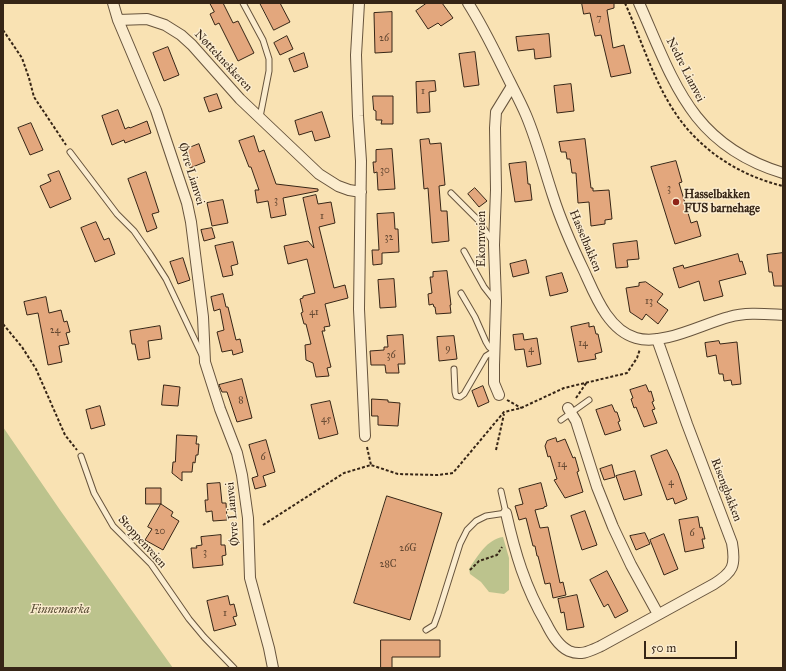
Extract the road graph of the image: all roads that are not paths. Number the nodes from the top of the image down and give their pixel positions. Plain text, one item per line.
1 (113, 3) edge
2 (243, 3) edge
3 (359, 3) edge
4 (468, 3) edge
5 (639, 3) edge
6 (118, 20) junction
7 (512, 86) junction
8 (260, 117) junction
9 (70, 152) road end
10 (783, 173) edge
11 (361, 192) junction
12 (451, 193) dead end
13 (494, 245) junction
14 (464, 251) dead end
15 (462, 293) dead end
16 (496, 301) junction
17 (783, 315) edge
18 (657, 339) junction
19 (494, 351) junction
20 (205, 362) junction
21 (454, 369) dead end
22 (499, 395) road end
23 (589, 400) dead end
24 (569, 410) junction
25 (561, 420) dead end
26 (365, 436) road end
27 (81, 456) road end
28 (501, 491) dead end
29 (506, 513) junction
30 (658, 614) junction
31 (426, 630) dead end
32 (234, 668) edge
33 (273, 668) edge

1 - 6 street, Øvre Lianvei
2 - 8 lane, Nøtteknekkeren
3 - 11 street
4 - 7 street, Hasselbakken
5 - 10 street, Nedre Lianvei
6 - 8 street, Nøtteknekkeren
6 - 20 street, Øvre Lianvei
7 - 13 street, Ekornveien
7 - 18 street, Hasselbakken
8 - 11 street, Nøtteknekkeren
9 - 20 lane, Øvre Lianvei
11 - 26 street
12 - 13 lane
13 - 16 street, Ekornveien
14 - 16 lane
15 - 19 lane
16 - 19 street, Ekornveien
17 - 18 street, Hasselbakken
18 - 30 street, Risengbakken
19 - 21 lane
19 - 22 street, Ekornveien
20 - 33 street, Øvre Lianvei
23 - 24 lane
24 - 25 lane
24 - 30 street
27 - 32 lane, Stoppenveien
28 - 29 lane, Risengbakken
29 - 30 street, Risengbakken
29 - 31 lane

